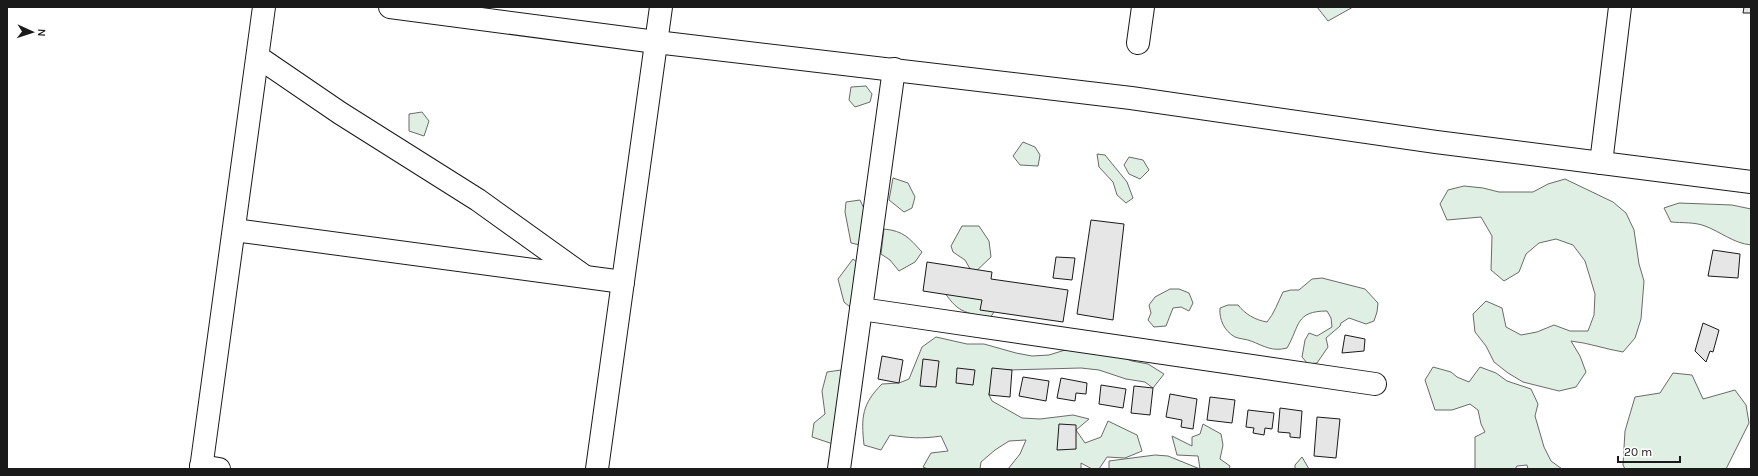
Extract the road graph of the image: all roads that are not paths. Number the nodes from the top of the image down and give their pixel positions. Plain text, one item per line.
1 (264, 7) edge
2 (390, 7) edge
3 (661, 7) edge
4 (1143, 7) edge
5 (1620, 7) edge
6 (656, 42) junction
7 (1138, 43) dead end
8 (258, 57) junction
9 (894, 70) junction
10 (1601, 163) junction
11 (1751, 182) edge
12 (234, 230) junction
13 (584, 276) junction
14 (623, 282) junction
15 (861, 309) junction
16 (1375, 384) dead end
17 (207, 468) edge
18 (597, 469) edge
19 (839, 469) edge

1 - 8 street
2 - 6 street
3 - 6 street
4 - 7 street
5 - 10 street
6 - 9 street
6 - 14 street
8 - 12 street
8 - 13 street
9 - 10 street
9 - 15 street
10 - 11 street
12 - 13 street
12 - 17 street
13 - 14 street
14 - 18 street
15 - 16 street
15 - 19 street

